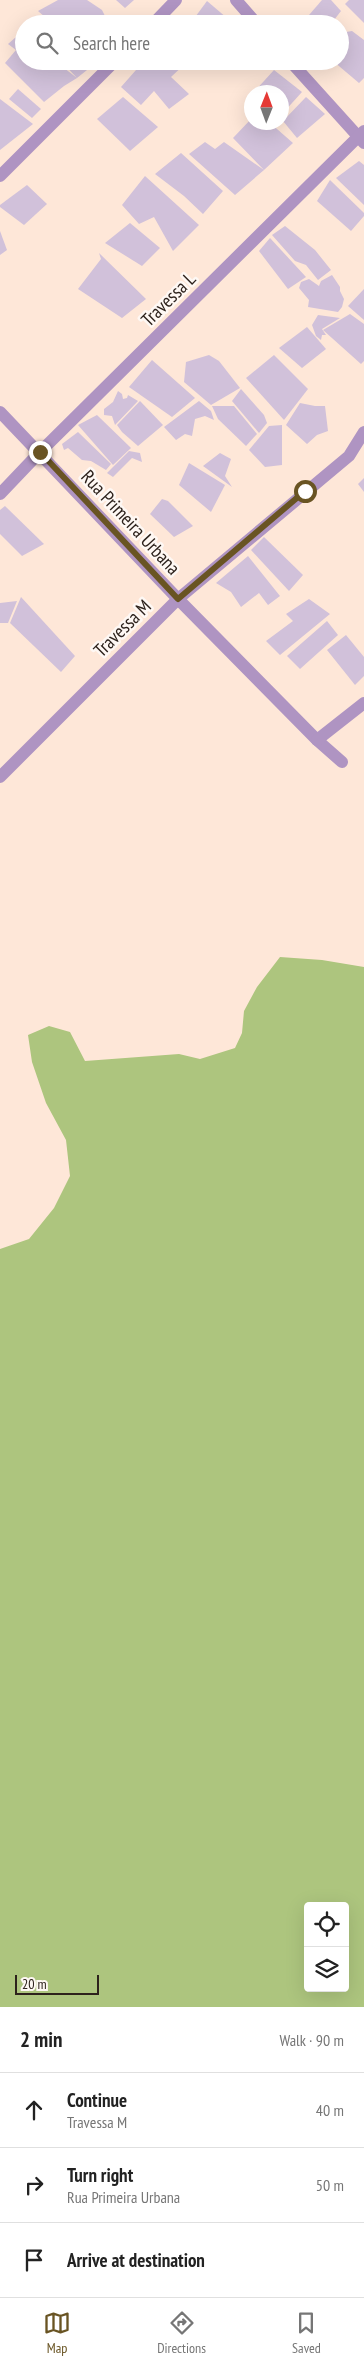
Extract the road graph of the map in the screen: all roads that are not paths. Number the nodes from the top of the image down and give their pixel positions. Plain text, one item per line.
1 (176, 0) edge
2 (236, 0) edge
3 (162, 15) edge
4 (249, 15) edge
5 (106, 70) edge
6 (299, 70) edge
7 (362, 137) edge
8 (0, 176) edge
9 (0, 412) edge
10 (364, 432) edge
11 (40, 452) junction
12 (0, 494) edge
13 (178, 599) junction
14 (364, 703) edge
15 (317, 740) junction
16 (342, 762) dead end
17 (0, 777) edge

1 - 3 street
2 - 4 street
5 - 8 street
6 - 7 street
7 - 11 street, Travessa L
9 - 11 street, Rua Primeira Urbana
10 - 13 street, Travessa M
11 - 12 street, Travessa L
11 - 13 street, Rua Primeira Urbana
13 - 15 street, Rua Primeira Urbana
13 - 17 street, Travessa M
14 - 15 street
15 - 16 street, Rua Primeira Urbana

